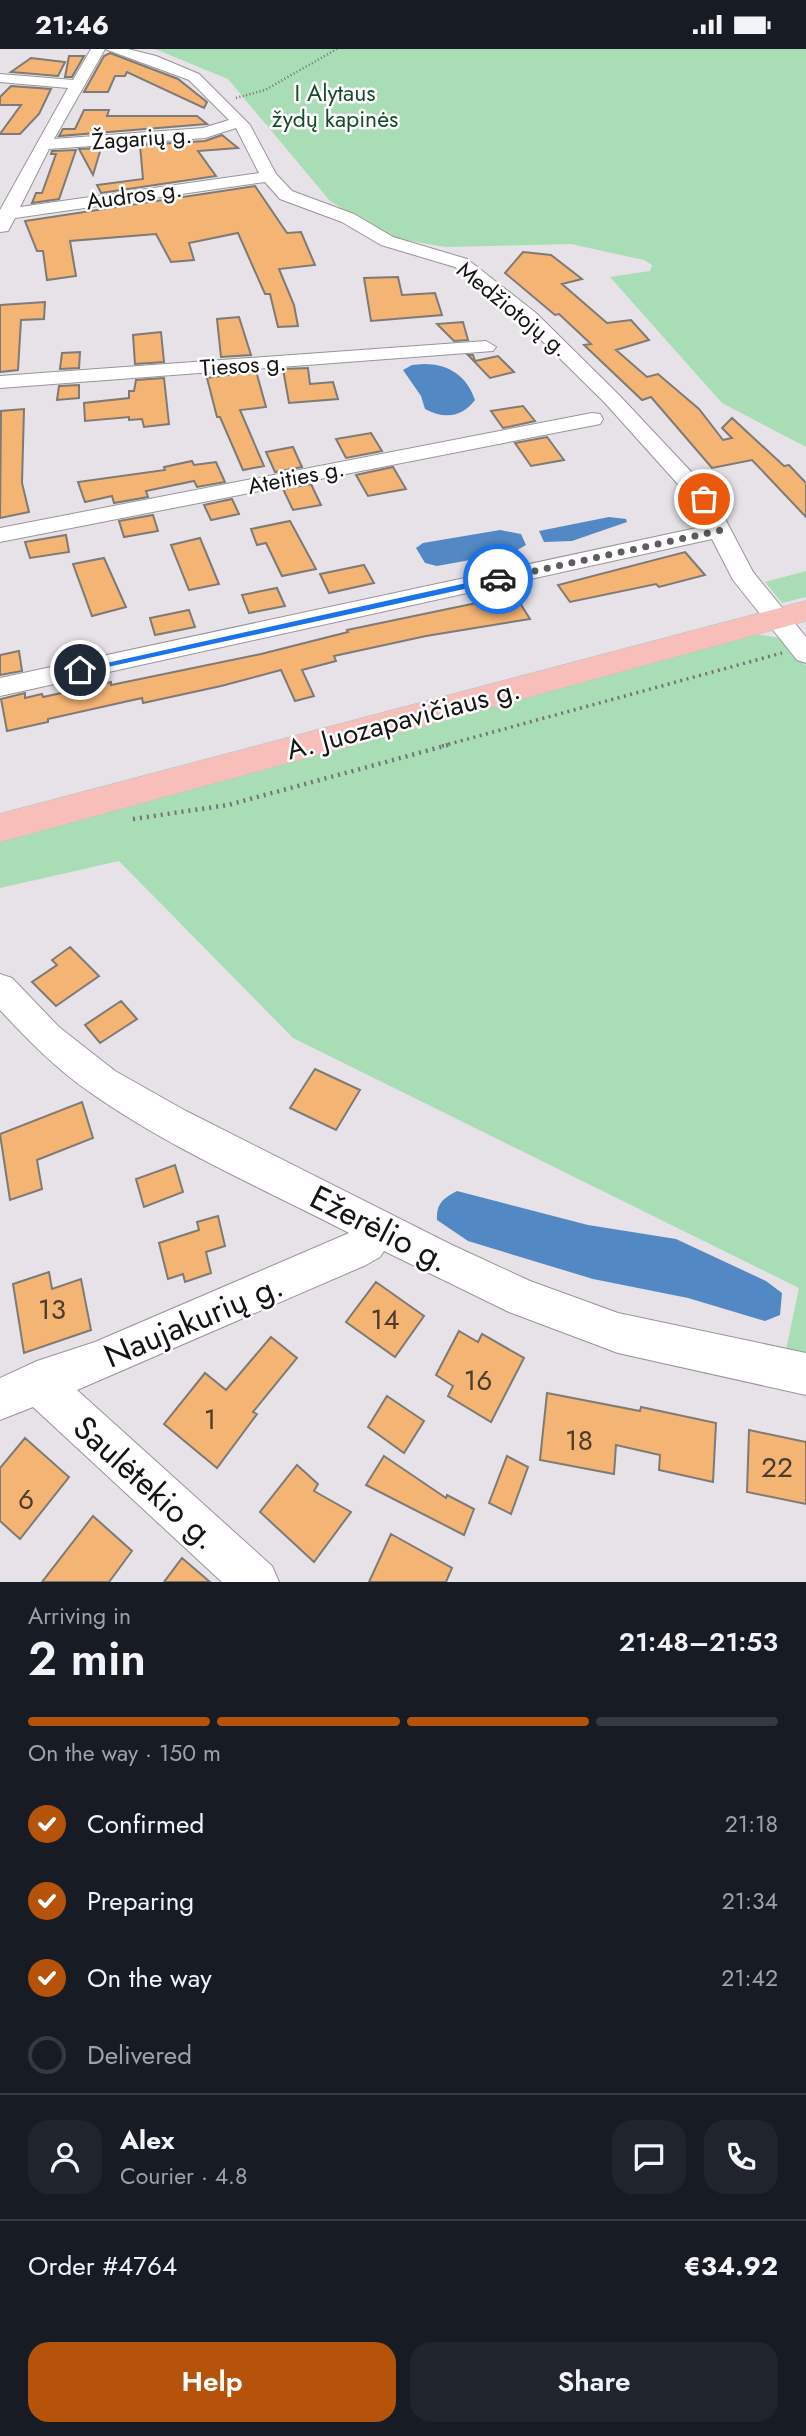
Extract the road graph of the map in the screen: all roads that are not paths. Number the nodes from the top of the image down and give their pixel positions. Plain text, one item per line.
1 (98, 49) edge
2 (112, 49) edge
3 (1, 79) edge
4 (80, 85) junction
5 (238, 122) junction
6 (43, 145) junction
7 (269, 176) junction
8 (4, 214) edge
9 (0, 230) edge
10 (485, 347) dead end
11 (0, 382) edge
12 (592, 419) dead end
13 (722, 530) junction
14 (0, 535) edge
15 (791, 615) edge
16 (803, 651) edge
17 (0, 687) edge
18 (0, 828) edge
19 (0, 988) edge
20 (377, 1227) junction
21 (806, 1374) edge
22 (19, 1390) edge
23 (256, 1582) edge

1 - 4 street
2 - 5 street, Medžiotojų g.
3 - 4 street
4 - 6 street
5 - 6 street, Žagarių g.
5 - 7 street, Medžiotojų g.
6 - 8 street
7 - 8 street, Audros g.
7 - 13 street, Medžiotojų g.
8 - 9 street
10 - 11 street, Tiesos g.
12 - 14 street, Ateities g.
13 - 15 street, Medžiotojų g.
13 - 17 street
15 - 16 street, Medžiotojų g.
15 - 18 main road, A. Juozapavičiaus g.
19 - 20 street, Ežerėlio g.
20 - 21 street, Ežerėlio g.
20 - 22 street, Naujakurių g.
22 - 23 street, Saulėtekio g.

